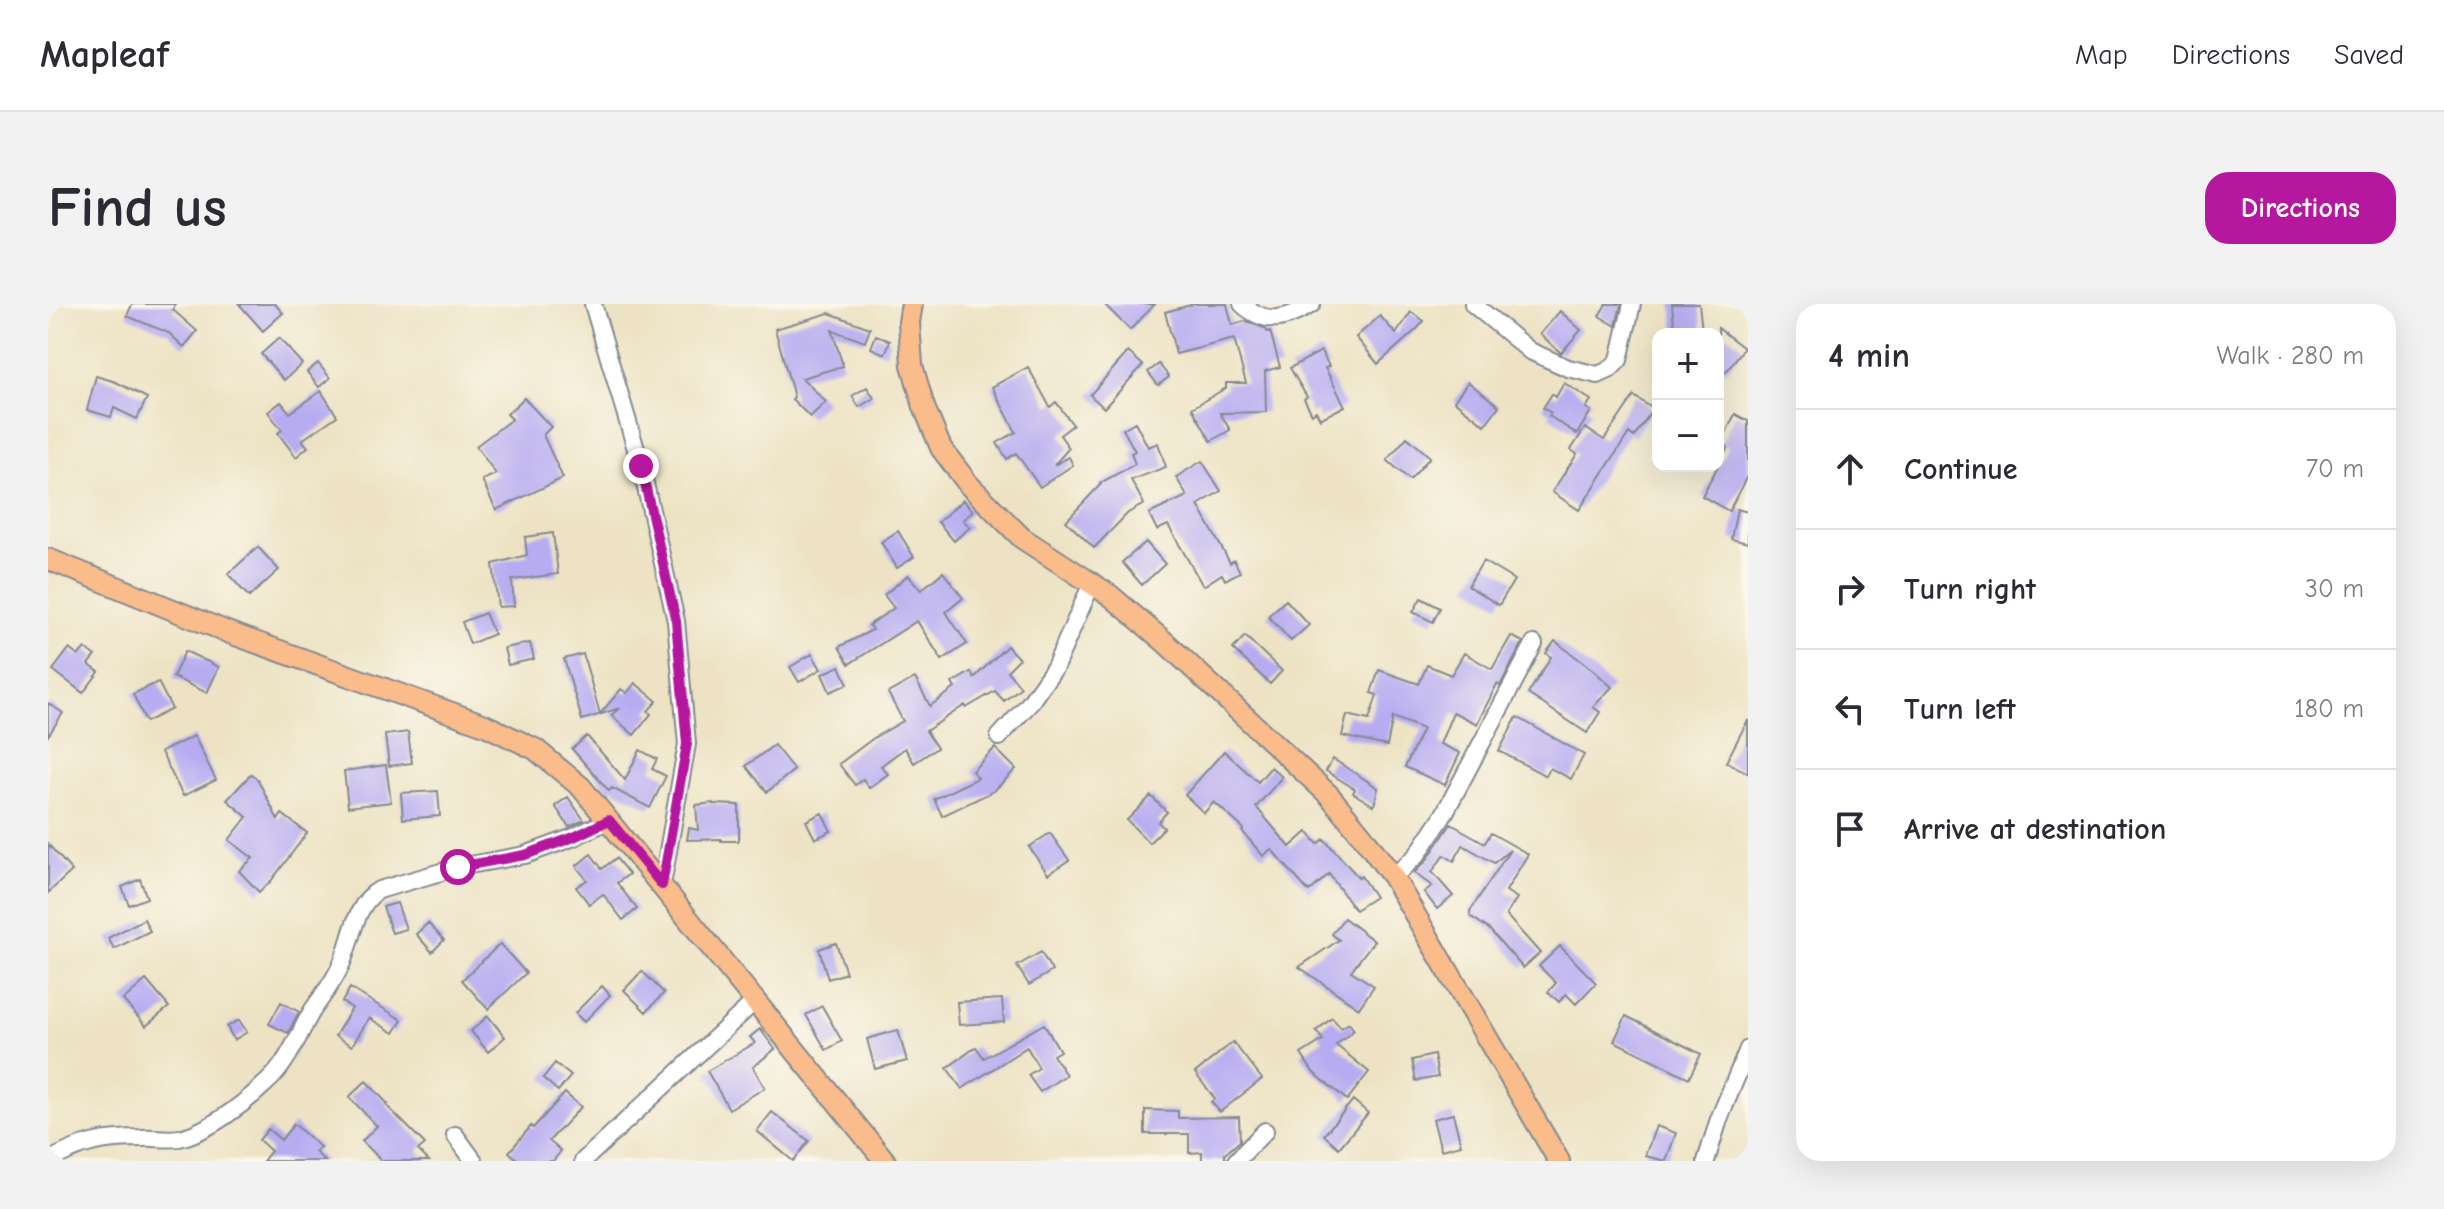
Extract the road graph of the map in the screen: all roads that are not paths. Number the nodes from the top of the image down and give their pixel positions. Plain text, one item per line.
1 (593, 304) edge
2 (912, 304) edge
3 (1242, 304) edge
4 (1312, 304) edge
5 (1473, 304) edge
6 (1632, 304) edge
7 (48, 559) edge
8 (1092, 583) junction
9 (1534, 644) dead end
10 (999, 737) dead end
11 (609, 820) junction
12 (1393, 877) junction
13 (662, 885) junction
14 (755, 1001) junction
15 (1748, 1049) edge
16 (1265, 1131) dead end
17 (455, 1135) dead end
18 (49, 1161) edge
19 (474, 1161) edge
20 (583, 1161) edge
21 (885, 1161) edge
22 (1236, 1161) edge
23 (1559, 1161) edge
24 (1706, 1161) edge

1 - 13 street
2 - 8 main road
3 - 4 street
5 - 6 street
7 - 11 main road
8 - 10 street
8 - 12 main road
9 - 12 street
11 - 13 main road
11 - 18 street
12 - 23 main road
13 - 14 main road
14 - 20 street
14 - 21 main road
15 - 24 street
16 - 22 street
17 - 19 street

